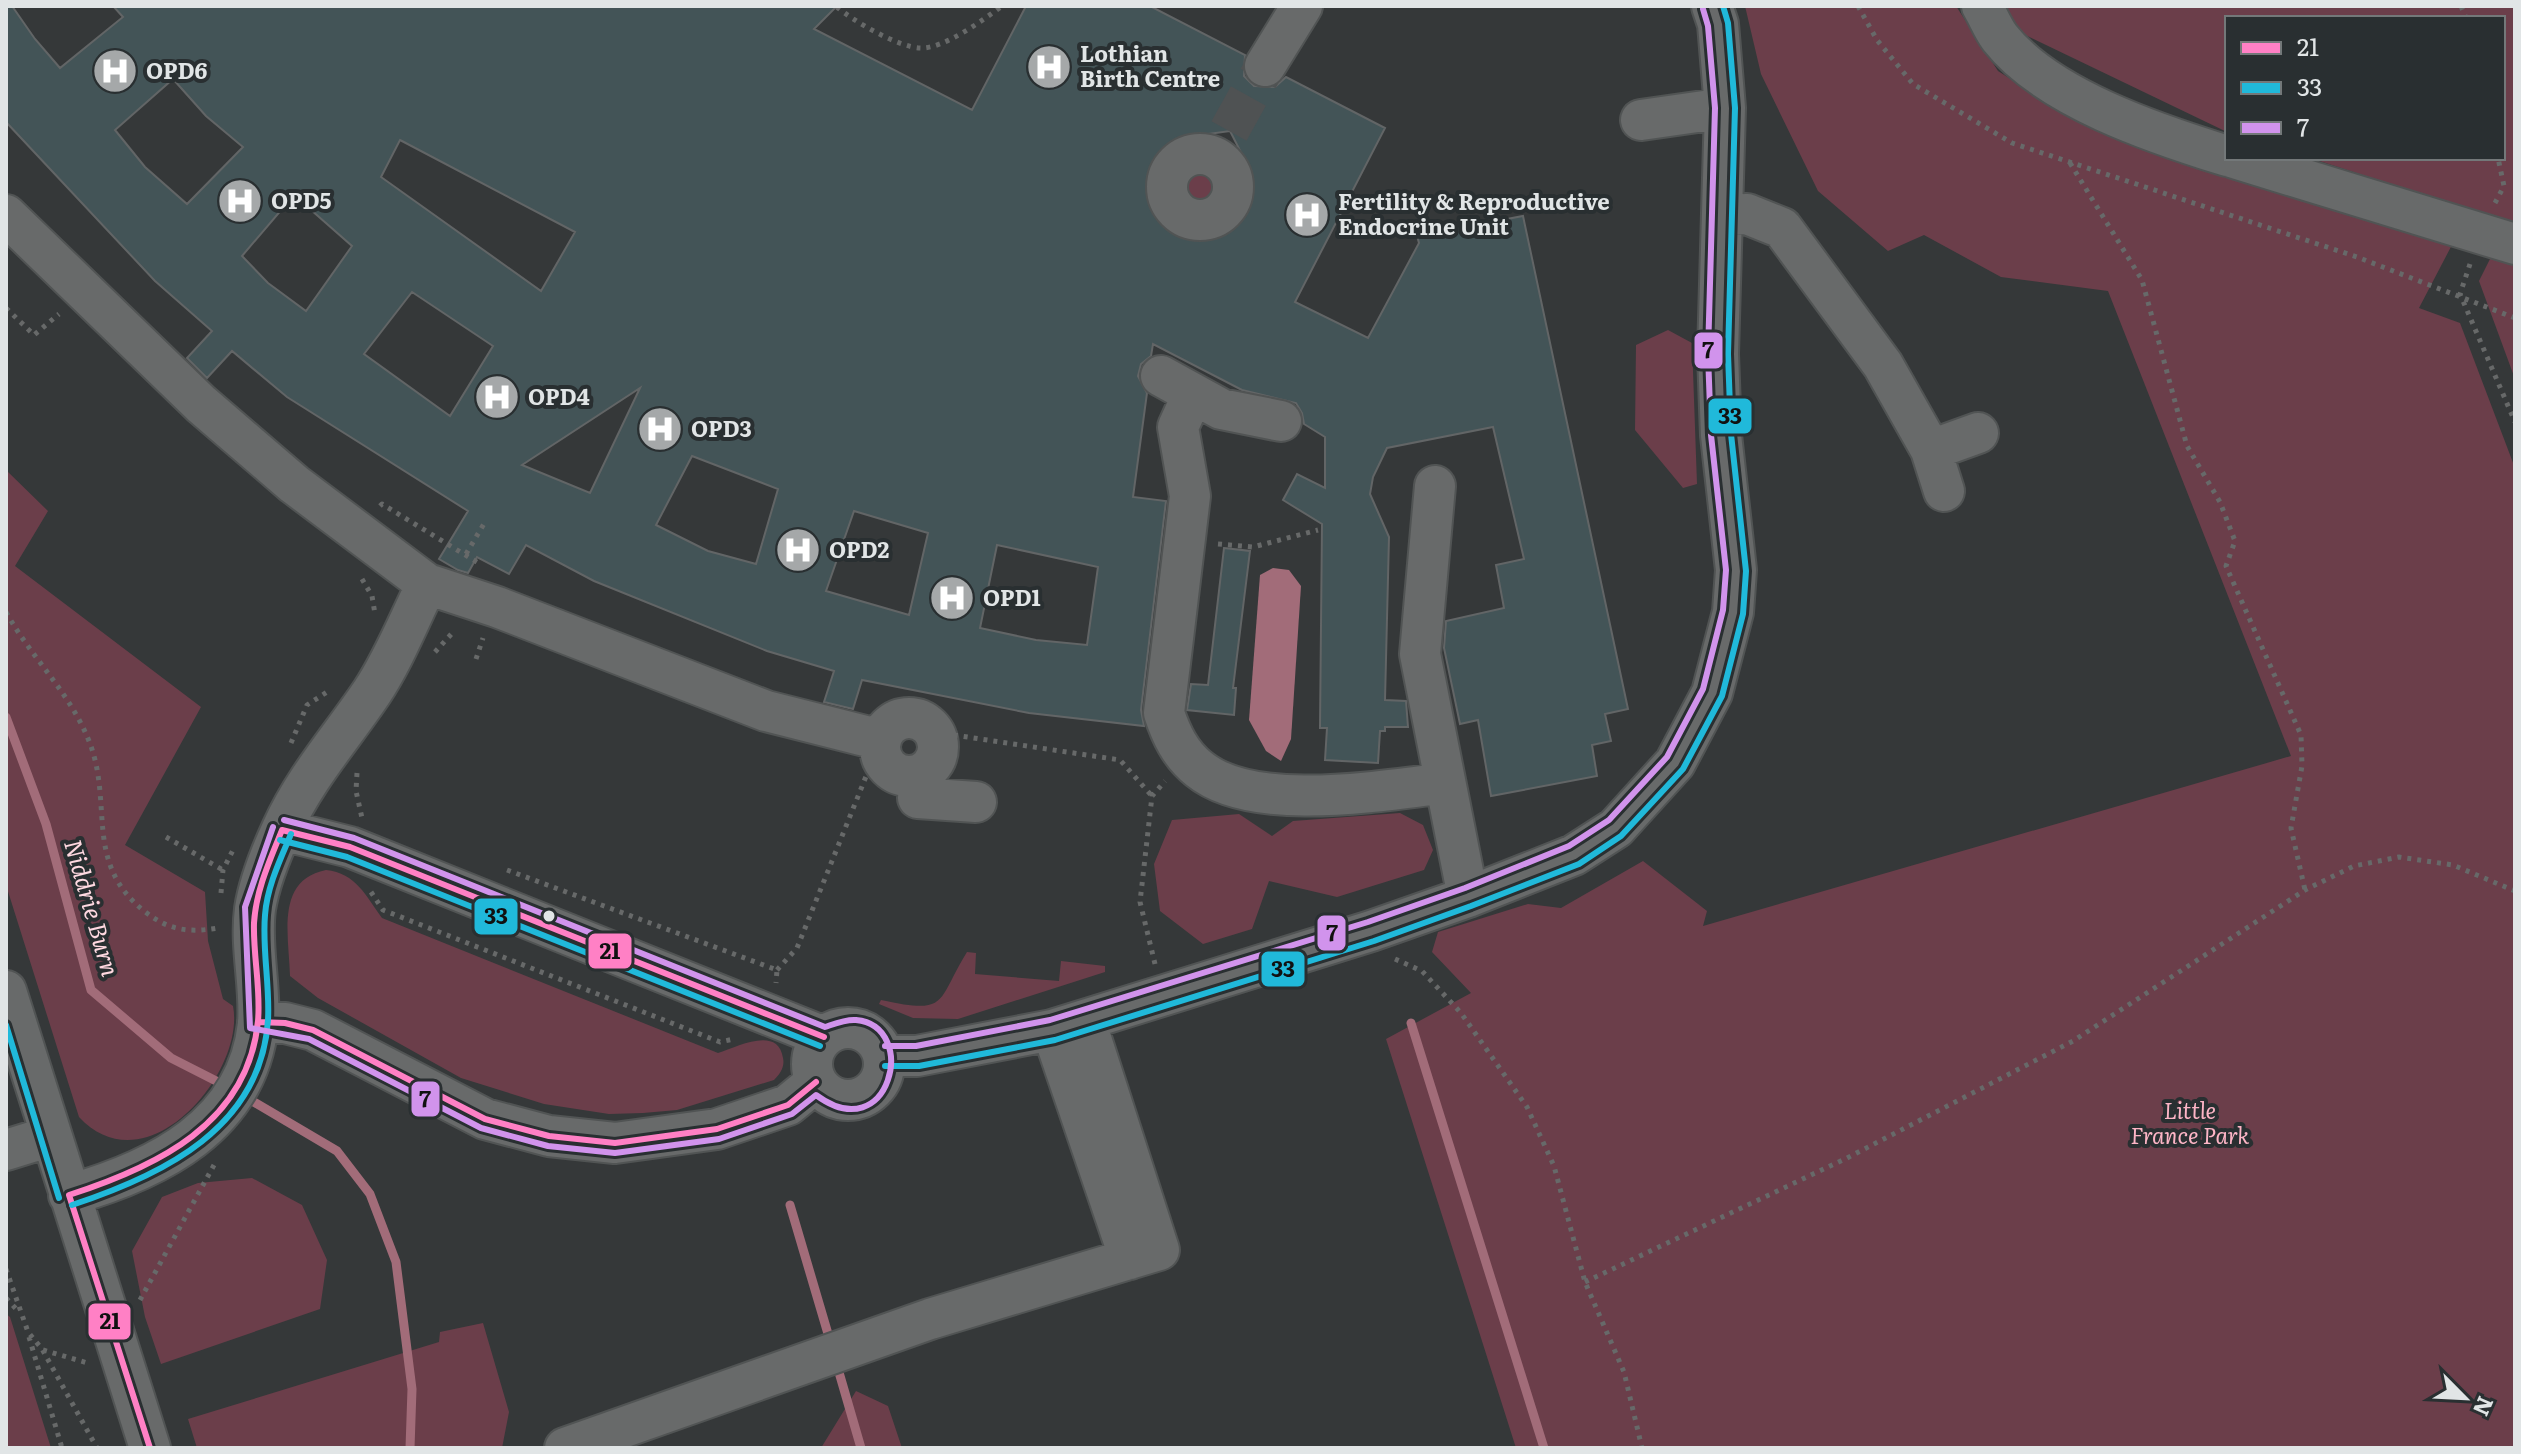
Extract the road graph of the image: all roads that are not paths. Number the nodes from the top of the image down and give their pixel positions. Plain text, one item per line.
1 (1302, 6) edge
2 (1712, 6) edge
3 (1982, 6) edge
4 (1265, 66) tunnel mouth
5 (1725, 108) junction
6 (1641, 120) dead end
7 (2225, 155) edge
8 (2241, 160) edge
9 (6, 215) edge
10 (1723, 215) junction
11 (2498, 239) edge
12 (1281, 421) dead end
13 (1978, 433) dead end
14 (1931, 450) junction
15 (1435, 486) dead end
16 (1944, 491) dead end
17 (427, 584) junction
18 (934, 732) road end
19 (1445, 783) junction
20 (918, 798) dead end
21 (976, 802) dead end
22 (282, 830) junction
23 (1468, 897) junction
24 (6, 991) edge
25 (1068, 1025) junction
26 (824, 1037) junction
27 (255, 1041) junction
28 (885, 1056) junction
29 (816, 1082) junction
30 (51, 1136) junction
31 (6, 1150) edge
32 (69, 1195) junction
33 (150, 1448) edge
34 (565, 1448) edge

1 - 4 street
2 - 5 street
3 - 7 street
5 - 6 street
5 - 10 street
8 - 11 street
9 - 17 street
10 - 14 street
10 - 23 street
12 - 19 street
13 - 14 street
14 - 16 street
15 - 19 street
17 - 18 street
17 - 22 street
19 - 23 street
20 - 21 street
22 - 26 street
22 - 27 street
23 - 25 street
24 - 30 street
25 - 28 street
25 - 34 street
26 - 28 street
26 - 29 street
27 - 29 street
27 - 32 street
28 - 29 street
30 - 31 street
30 - 32 street
32 - 33 street

